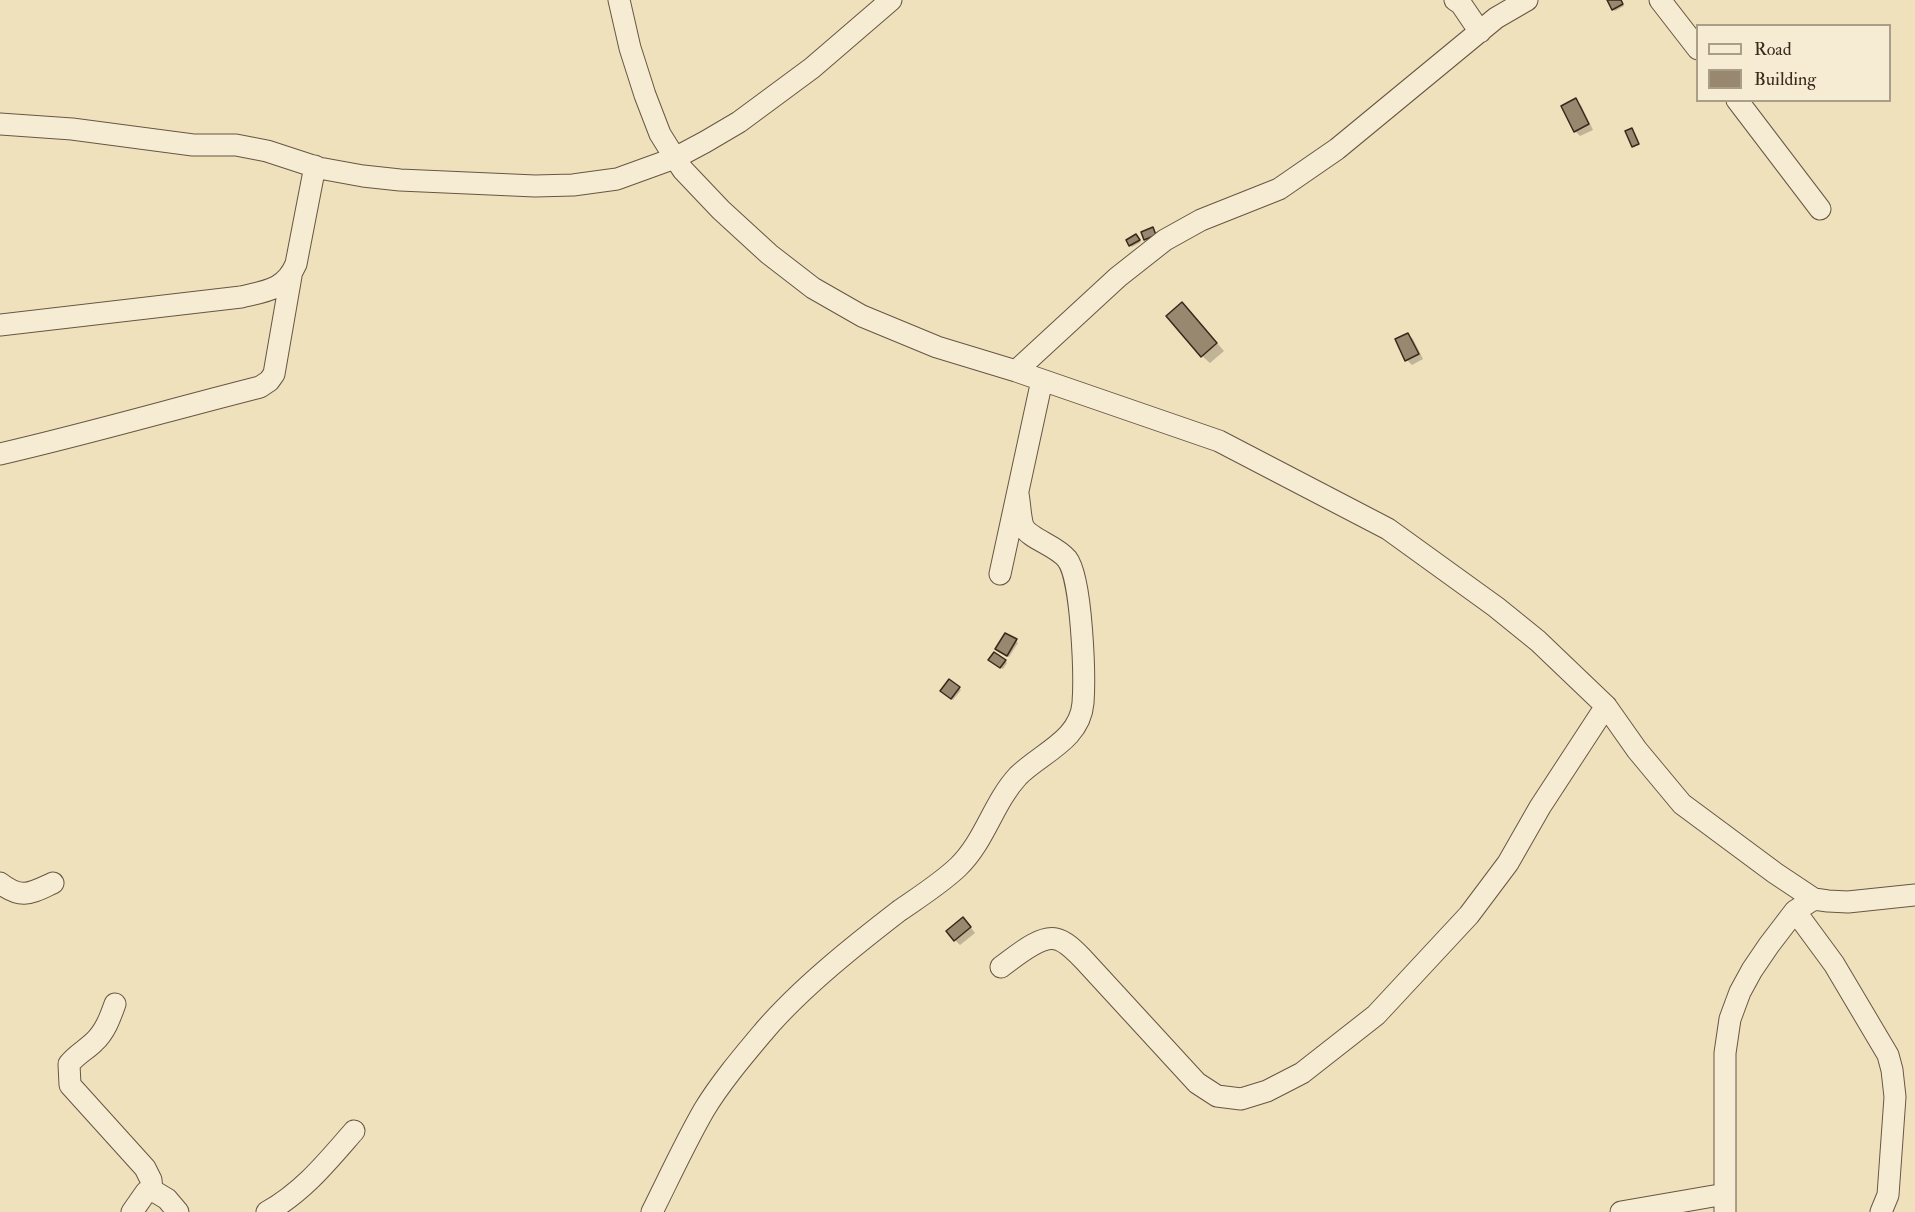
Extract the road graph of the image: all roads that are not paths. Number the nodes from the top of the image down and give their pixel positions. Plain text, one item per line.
1 (619, 0) edge
2 (891, 0) edge
3 (1455, 0) edge
4 (1527, 0) edge
5 (1660, 0) edge
6 (1480, 32) junction
7 (1696, 46) edge
8 (1739, 102) edge
9 (0, 124) edge
10 (675, 158) junction
11 (315, 166) junction
12 (1820, 209) dead end
13 (291, 276) junction
14 (0, 325) edge
15 (1016, 371) junction
16 (1042, 380) junction
17 (0, 454) edge
18 (1018, 494) junction
19 (1000, 574) dead end
20 (1606, 706) junction
21 (53, 882) dead end
22 (0, 883) edge
23 (1915, 895) edge
24 (1814, 899) junction
25 (1795, 911) junction
26 (1001, 967) dead end
27 (115, 1004) dead end
28 (354, 1131) dead end
29 (152, 1190) junction
30 (1725, 1203) edge
31 (132, 1212) edge
32 (178, 1212) edge
33 (267, 1212) edge
34 (652, 1212) edge
35 (1621, 1212) edge
36 (1881, 1212) edge

1 - 10 street
2 - 10 street
3 - 6 street
4 - 6 street
5 - 7 street
6 - 15 street
8 - 12 street
9 - 11 street
10 - 11 street
10 - 15 street
11 - 13 street
13 - 14 street
13 - 17 street
15 - 16 street
16 - 18 street
16 - 20 street
18 - 19 street
18 - 34 street
20 - 24 street
20 - 26 street
21 - 22 street
23 - 24 street
24 - 25 street
25 - 30 street
25 - 36 street
27 - 29 street
28 - 33 street
29 - 31 street
29 - 32 street
30 - 35 street

